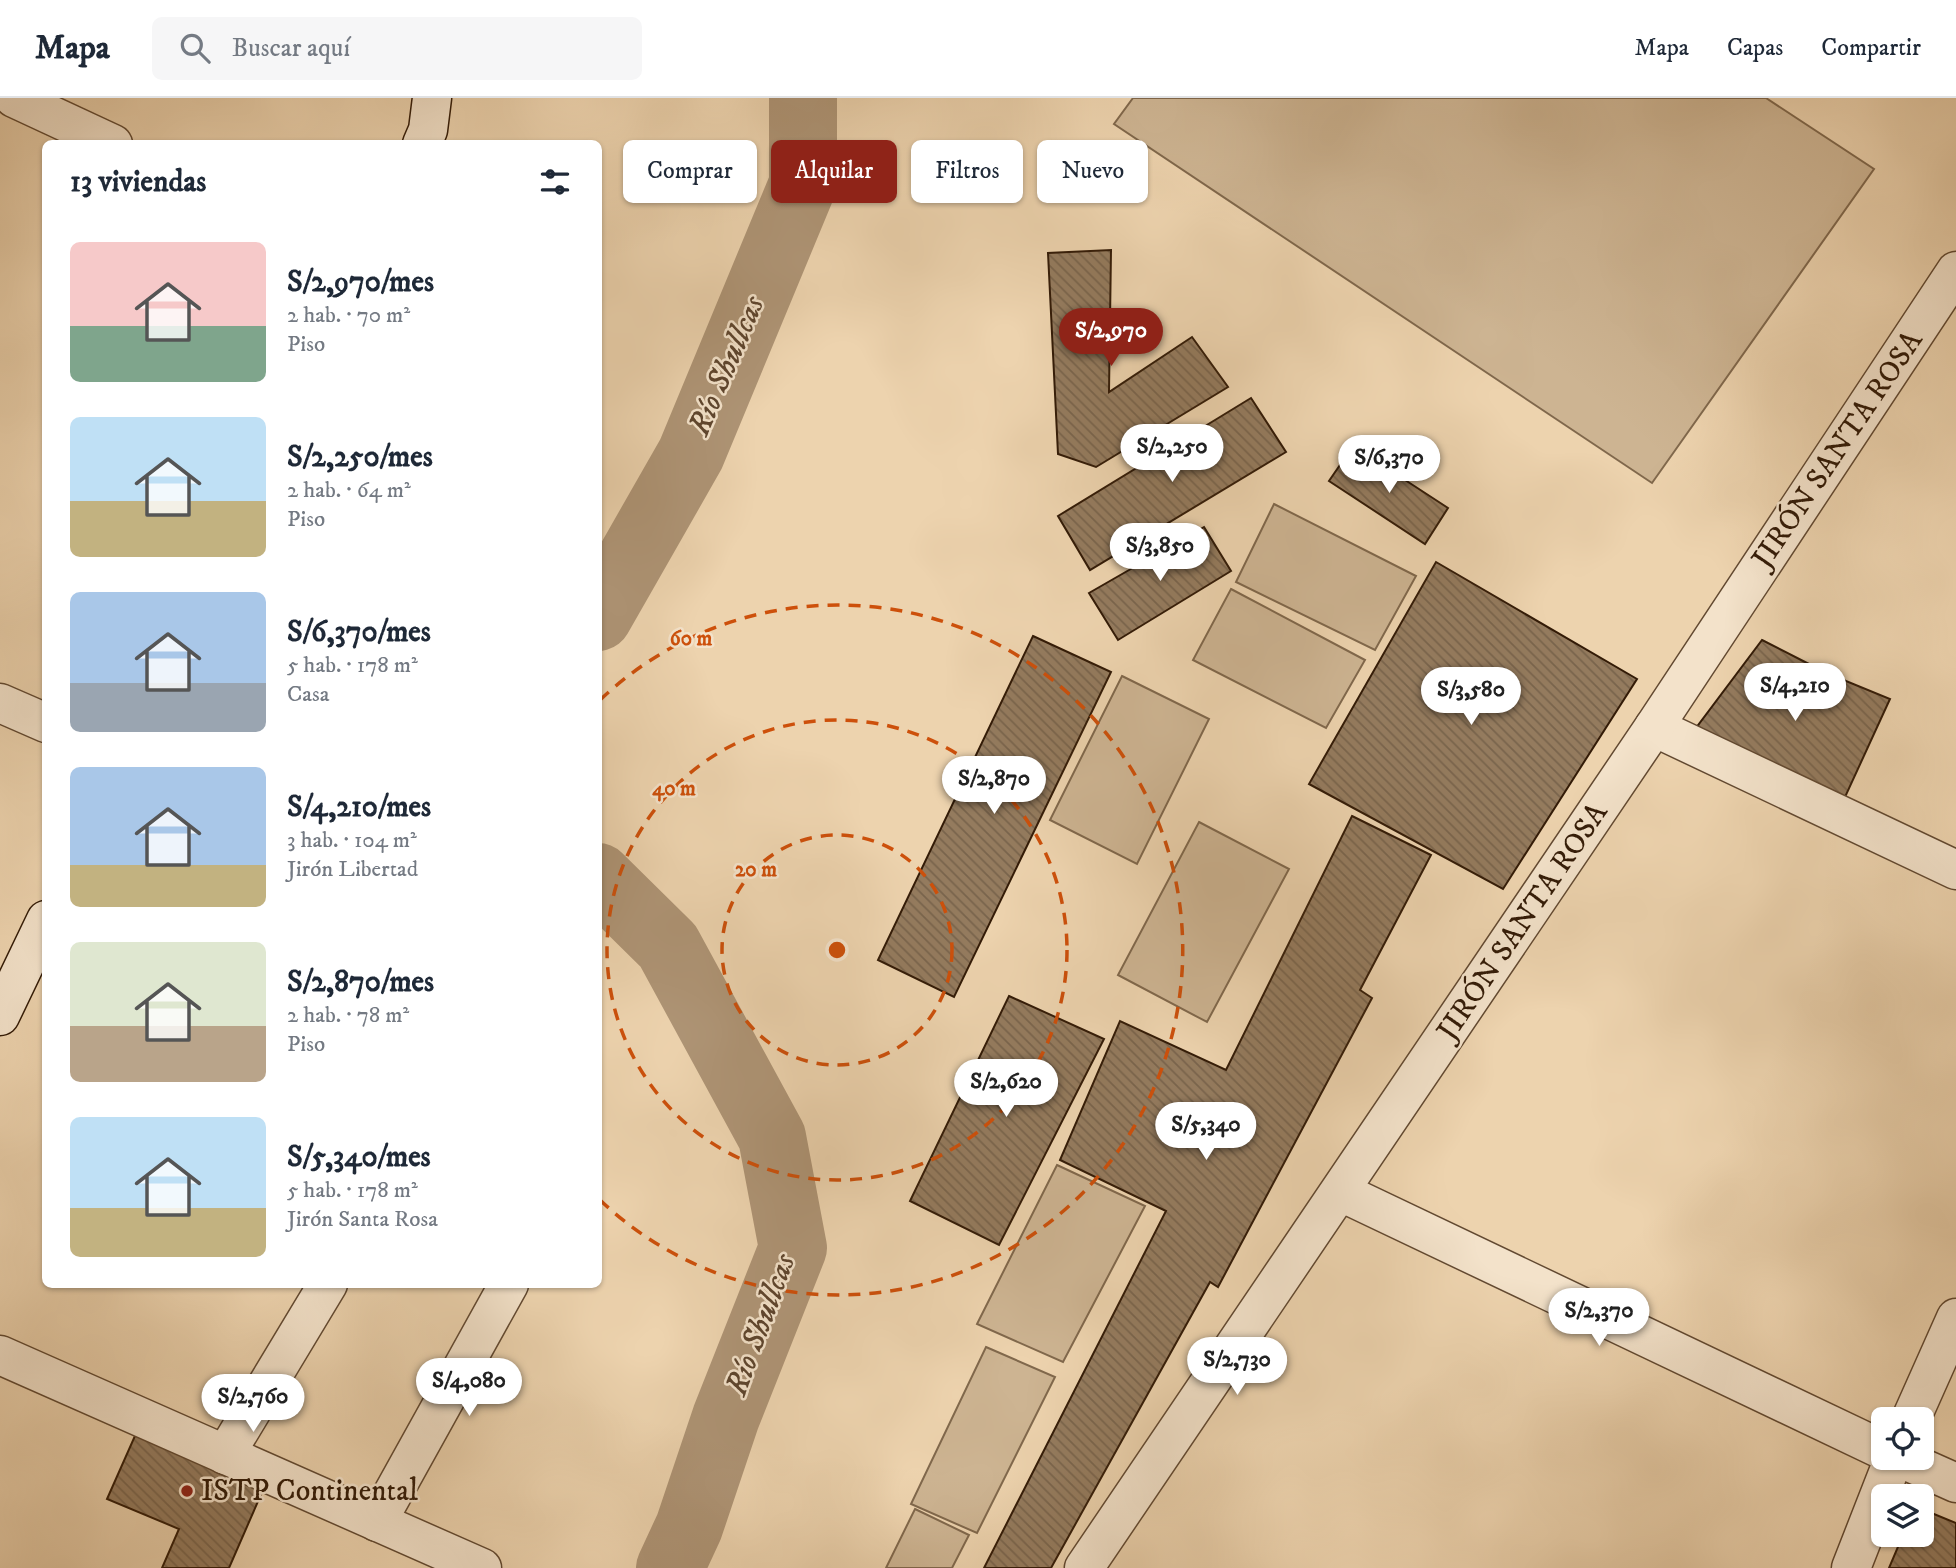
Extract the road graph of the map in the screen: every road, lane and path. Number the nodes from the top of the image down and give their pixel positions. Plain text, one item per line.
1 (14, 98) edge
2 (432, 98) edge
3 (104, 140) edge
4 (424, 140) edge
5 (1954, 281) edge
6 (0, 703) edge
7 (42, 721) edge
8 (1654, 727) junction
9 (1956, 870) edge
10 (42, 928) edge
11 (0, 1016) edge
12 (1341, 1192) junction
13 (326, 1288) edge
14 (507, 1288) edge
15 (1956, 1318) edge
16 (0, 1355) edge
17 (1916, 1407) edge
18 (1871, 1444) edge
19 (225, 1454) junction
20 (1889, 1470) edge
21 (1927, 1470) edge
22 (1956, 1483) edge
23 (377, 1522) junction
24 (482, 1568) edge
25 (1084, 1568) edge
26 (1851, 1568) edge

1 - 3 street
2 - 4 street
5 - 8 street, JIRÓN SANTA ROSA
6 - 7 street
8 - 9 street
8 - 12 street, JIRÓN SANTA ROSA
10 - 11 street
12 - 18 street
12 - 25 street, JIRÓN SANTA ROSA
13 - 19 street
14 - 23 street
15 - 17 street
16 - 19 street
19 - 23 street
20 - 26 street
21 - 22 street
23 - 24 street

